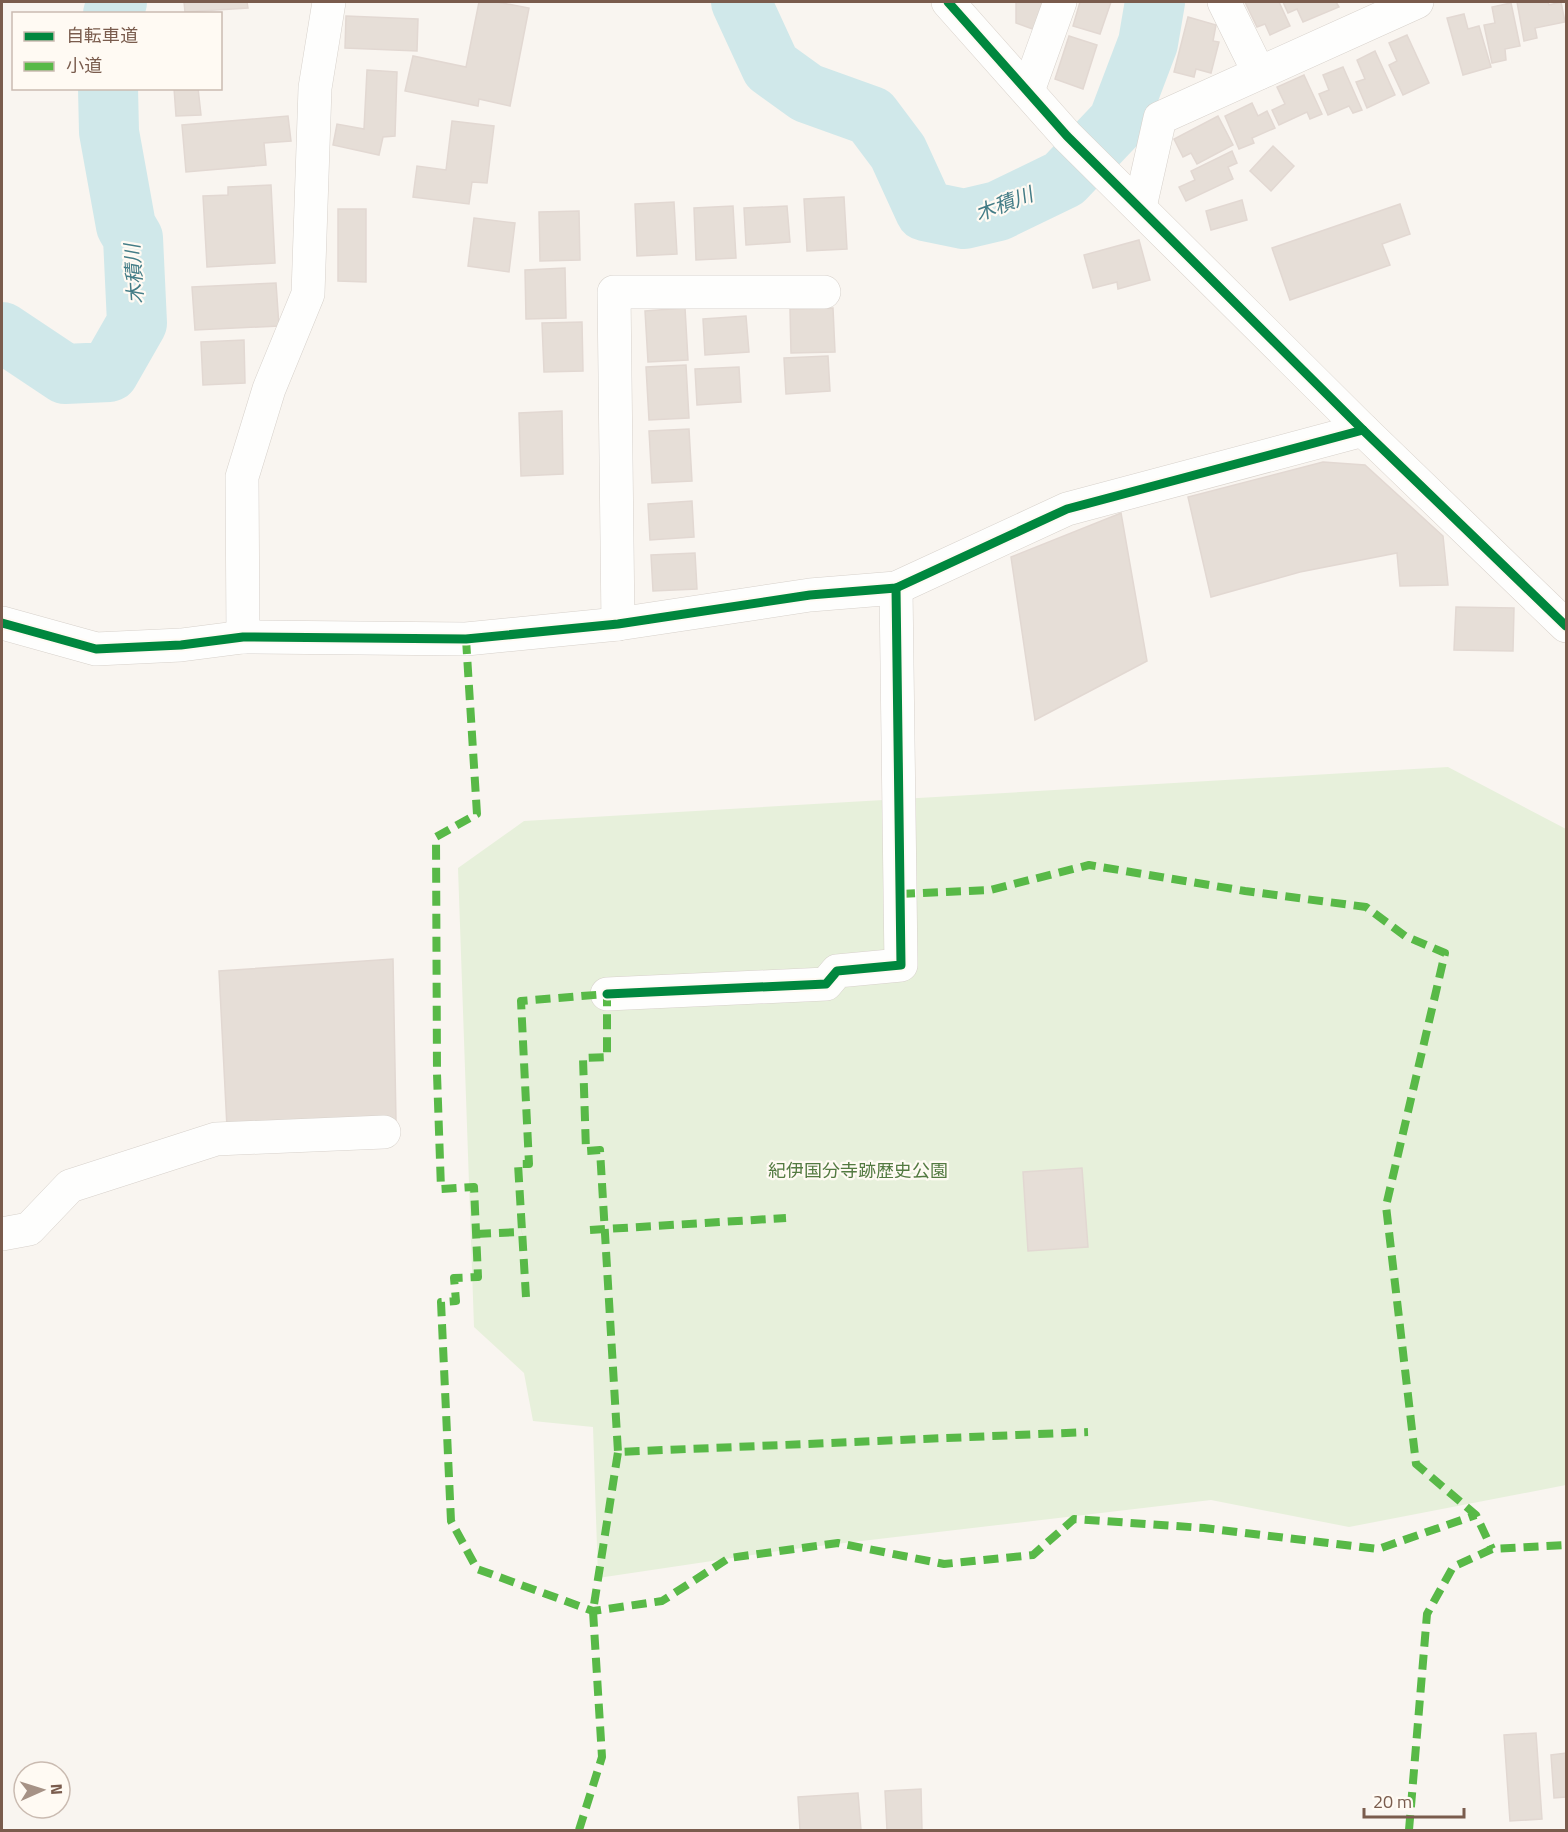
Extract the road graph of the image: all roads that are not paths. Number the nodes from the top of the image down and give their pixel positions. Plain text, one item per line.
1 (329, 2) edge
2 (948, 2) edge
3 (1060, 2) edge
4 (1224, 2) edge
5 (1417, 2) edge
6 (1359, 14) edge
7 (1259, 73) junction
8 (1028, 91) junction
9 (1140, 207) junction
10 (824, 292) dead end
11 (1363, 430) junction
12 (896, 588) junction
13 (2, 623) edge
14 (618, 624) junction
15 (1566, 626) edge
16 (243, 637) junction
17 (607, 994) dead end
18 (384, 1132) dead end
19 (2, 1234) edge

1 - 16 street
2 - 8 street
3 - 8 street
4 - 7 street
5 - 6 street
6 - 7 street
7 - 9 street
8 - 9 street
9 - 11 street
10 - 14 street
11 - 12 street
11 - 15 street
12 - 14 street
12 - 17 street
13 - 16 street
14 - 16 street
18 - 19 street

